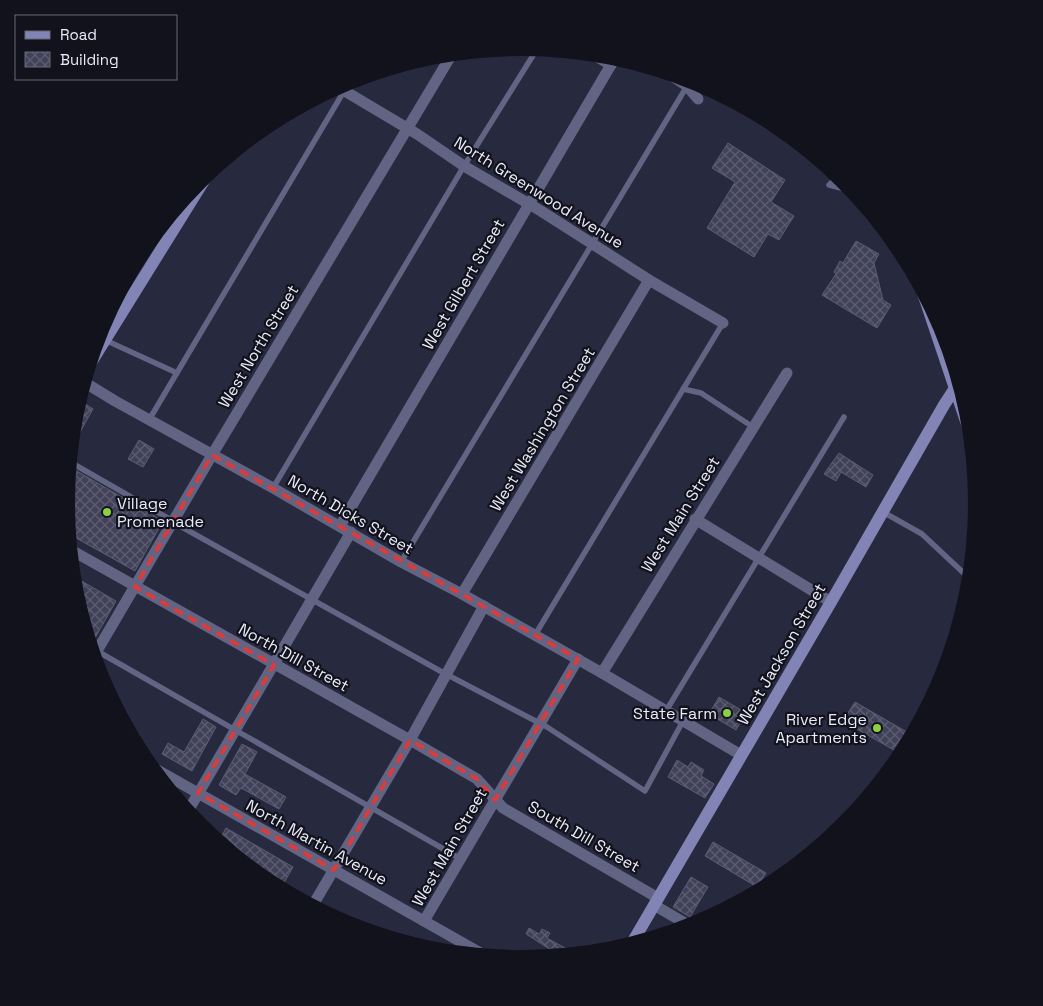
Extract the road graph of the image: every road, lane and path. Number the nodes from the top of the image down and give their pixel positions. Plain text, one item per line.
1 (533, 56) edge
2 (447, 63) edge
3 (610, 65) edge
4 (686, 88) edge
5 (690, 89) edge
6 (350, 91) edge
7 (341, 95) edge
8 (698, 99) dead end
9 (408, 128) junction
10 (464, 166) junction
11 (528, 204) junction
12 (188, 206) edge
13 (593, 244) junction
14 (649, 280) junction
15 (723, 323) joint
16 (109, 332) edge
17 (105, 341) edge
18 (787, 372) dead end
19 (177, 373) junction
20 (90, 386) edge
21 (683, 389) junction
22 (954, 390) edge
23 (844, 417) dead end
24 (149, 420) junction
25 (753, 428) junction
26 (212, 454) junction
27 (77, 466) edge
28 (273, 488) junction
29 (882, 512) junction
30 (696, 519) junction
31 (173, 521) junction
32 (340, 526) junction
33 (351, 532) junction
34 (78, 554) edge
35 (758, 557) junction
36 (401, 562) junction
37 (962, 572) edge
38 (135, 587) junction
39 (462, 594) junction
40 (312, 599) junction
41 (831, 602) junction
42 (484, 606) junction
43 (535, 635) junction
44 (99, 649) edge
45 (102, 657) edge
46 (578, 660) junction
47 (274, 665) junction
48 (602, 673) junction
49 (448, 674) junction
50 (666, 711) junction
51 (683, 721) junction
52 (540, 724) junction
53 (236, 730) junction
54 (410, 740) junction
55 (741, 755) junction
56 (168, 776) edge
57 (198, 793) junction
58 (495, 800) junction
59 (192, 804) edge
60 (371, 807) junction
61 (461, 859) junction
62 (334, 870) junction
63 (317, 900) edge
64 (656, 902) junction
65 (681, 920) edge
66 (424, 921) junction
67 (637, 935) edge
68 (459, 945) edge

1 - 10 lane
2 - 9 street, West North Street
3 - 11 street, West Gilbert Street
4 - 13 lane
5 - 8 street
6 - 9 street, North Greenwood Avenue
7 - 19 lane
9 - 10 street, North Greenwood Avenue
9 - 26 street, West North Street
10 - 11 street, North Greenwood Avenue
10 - 28 lane
11 - 13 street, North Greenwood Avenue
11 - 32 street, West Gilbert Street
12 - 16 main road
13 - 14 street, North Greenwood Avenue
13 - 36 lane
14 - 15 street, North Greenwood Avenue
14 - 39 street, West Washington Street
15 - 21 lane
17 - 19 lane
18 - 25 street, West Main Street
19 - 24 lane
20 - 24 street, North Dicks Street
21 - 25 lane
21 - 43 lane
22 - 29 main road, West Jackson Street
23 - 35 lane
24 - 26 street, North Dicks Street
25 - 30 street, West Main Street
26 - 28 street, North Dicks Street
26 - 31 street, West North Street
27 - 31 lane
28 - 32 street, North Dicks Street
29 - 37 lane
29 - 41 main road, West Jackson Street
30 - 35 street
30 - 48 street, West Main Street
31 - 38 street, West North Street
31 - 40 lane
32 - 33 street, North Dicks Street
33 - 36 street, North Dicks Street
33 - 40 street
34 - 38 street, North Dill Street
35 - 41 street
35 - 50 lane
36 - 39 street, North Dicks Street
38 - 44 street, West North Street
38 - 47 street, North Dill Street
39 - 42 street, North Dicks Street
40 - 47 street
40 - 49 lane
41 - 55 main road, West Jackson Street
42 - 43 street, North Dicks Street
42 - 49 street
43 - 46 street, North Dicks Street
45 - 53 lane
46 - 48 street, North Dicks Street
46 - 52 street, West Main Street
47 - 53 street
47 - 54 street, North Dill Street
48 - 50 street, North Dicks Street
49 - 52 lane
49 - 54 street
50 - 51 street, North Dicks Street
51 - 52 lane
51 - 55 street, North Dicks Street
52 - 58 street, West Main Street
53 - 57 street
53 - 60 lane
54 - 58 street, North Dill Street
54 - 60 street
55 - 64 main road, West Jackson Street
56 - 57 street, North Martin Avenue
57 - 59 street
57 - 62 street, North Martin Avenue
58 - 61 street, West Main Street
58 - 64 street, South Dill Street
60 - 61 lane
60 - 62 street
61 - 66 street, West Main Street
62 - 63 street
62 - 66 street, North Martin Avenue
64 - 65 street, South Dill Street
64 - 67 main road, West Jackson Street
66 - 68 street, North Martin Avenue

